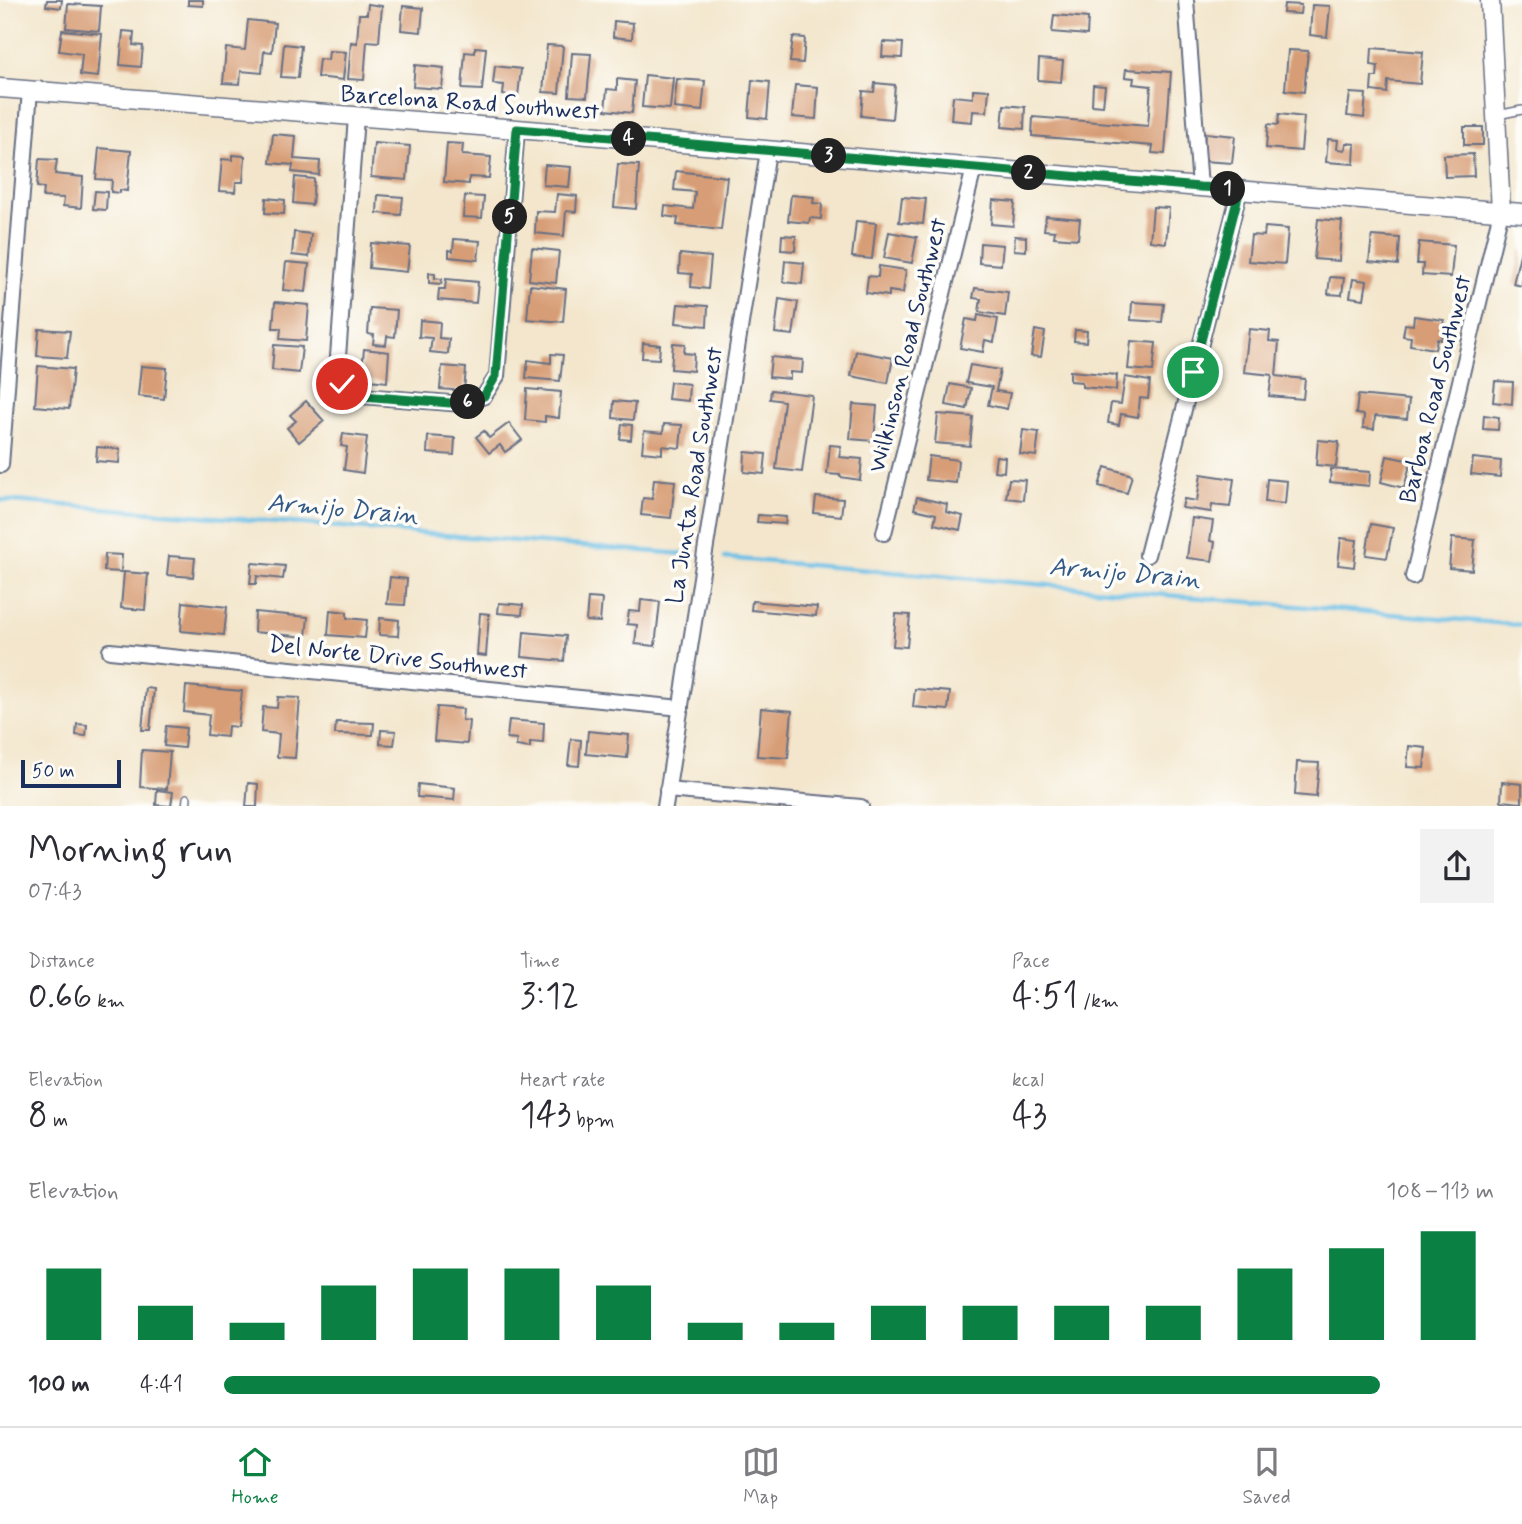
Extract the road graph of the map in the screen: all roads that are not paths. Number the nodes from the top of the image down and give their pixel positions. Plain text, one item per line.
1 (1186, 0) edge
2 (1489, 0) edge
3 (0, 88) edge
4 (30, 90) junction
5 (1522, 110) edge
6 (1496, 115) junction
7 (356, 117) junction
8 (517, 129) junction
9 (768, 151) junction
10 (974, 168) junction
11 (1200, 187) junction
12 (1240, 189) junction
13 (1502, 211) junction
14 (1522, 213) edge
15 (1, 465) edge
16 (884, 533) dead end
17 (1146, 555) dead end
18 (1413, 577) dead end
19 (110, 651) dead end
20 (681, 708) junction
21 (667, 790) junction
22 (187, 797) dead end
23 (186, 806) edge
24 (665, 806) edge
25 (850, 806) edge

1 - 11 street
2 - 6 street
3 - 4 street, Barcelona Road Southwest
4 - 7 street, Barcelona Road Southwest
4 - 15 street
5 - 6 lane
6 - 13 street
7 - 8 street, Barcelona Road Southwest
7 - 8 street
8 - 9 street, Barcelona Road Southwest
9 - 10 street, Barcelona Road Southwest
9 - 20 street, La Junta Road Southwest
10 - 11 street, Barcelona Road Southwest
10 - 16 street, Wilkinson Road Southwest
11 - 12 street, Barcelona Road Southwest
12 - 13 street, Barcelona Road Southwest
12 - 17 street
13 - 14 street, Barcelona Road Southwest
13 - 18 street, Barboa Road Southwest
19 - 20 street, Del Norte Drive Southwest
20 - 21 street, La Junta Road Southwest
21 - 24 street, La Junta Road Southwest
21 - 25 street
22 - 23 lane

